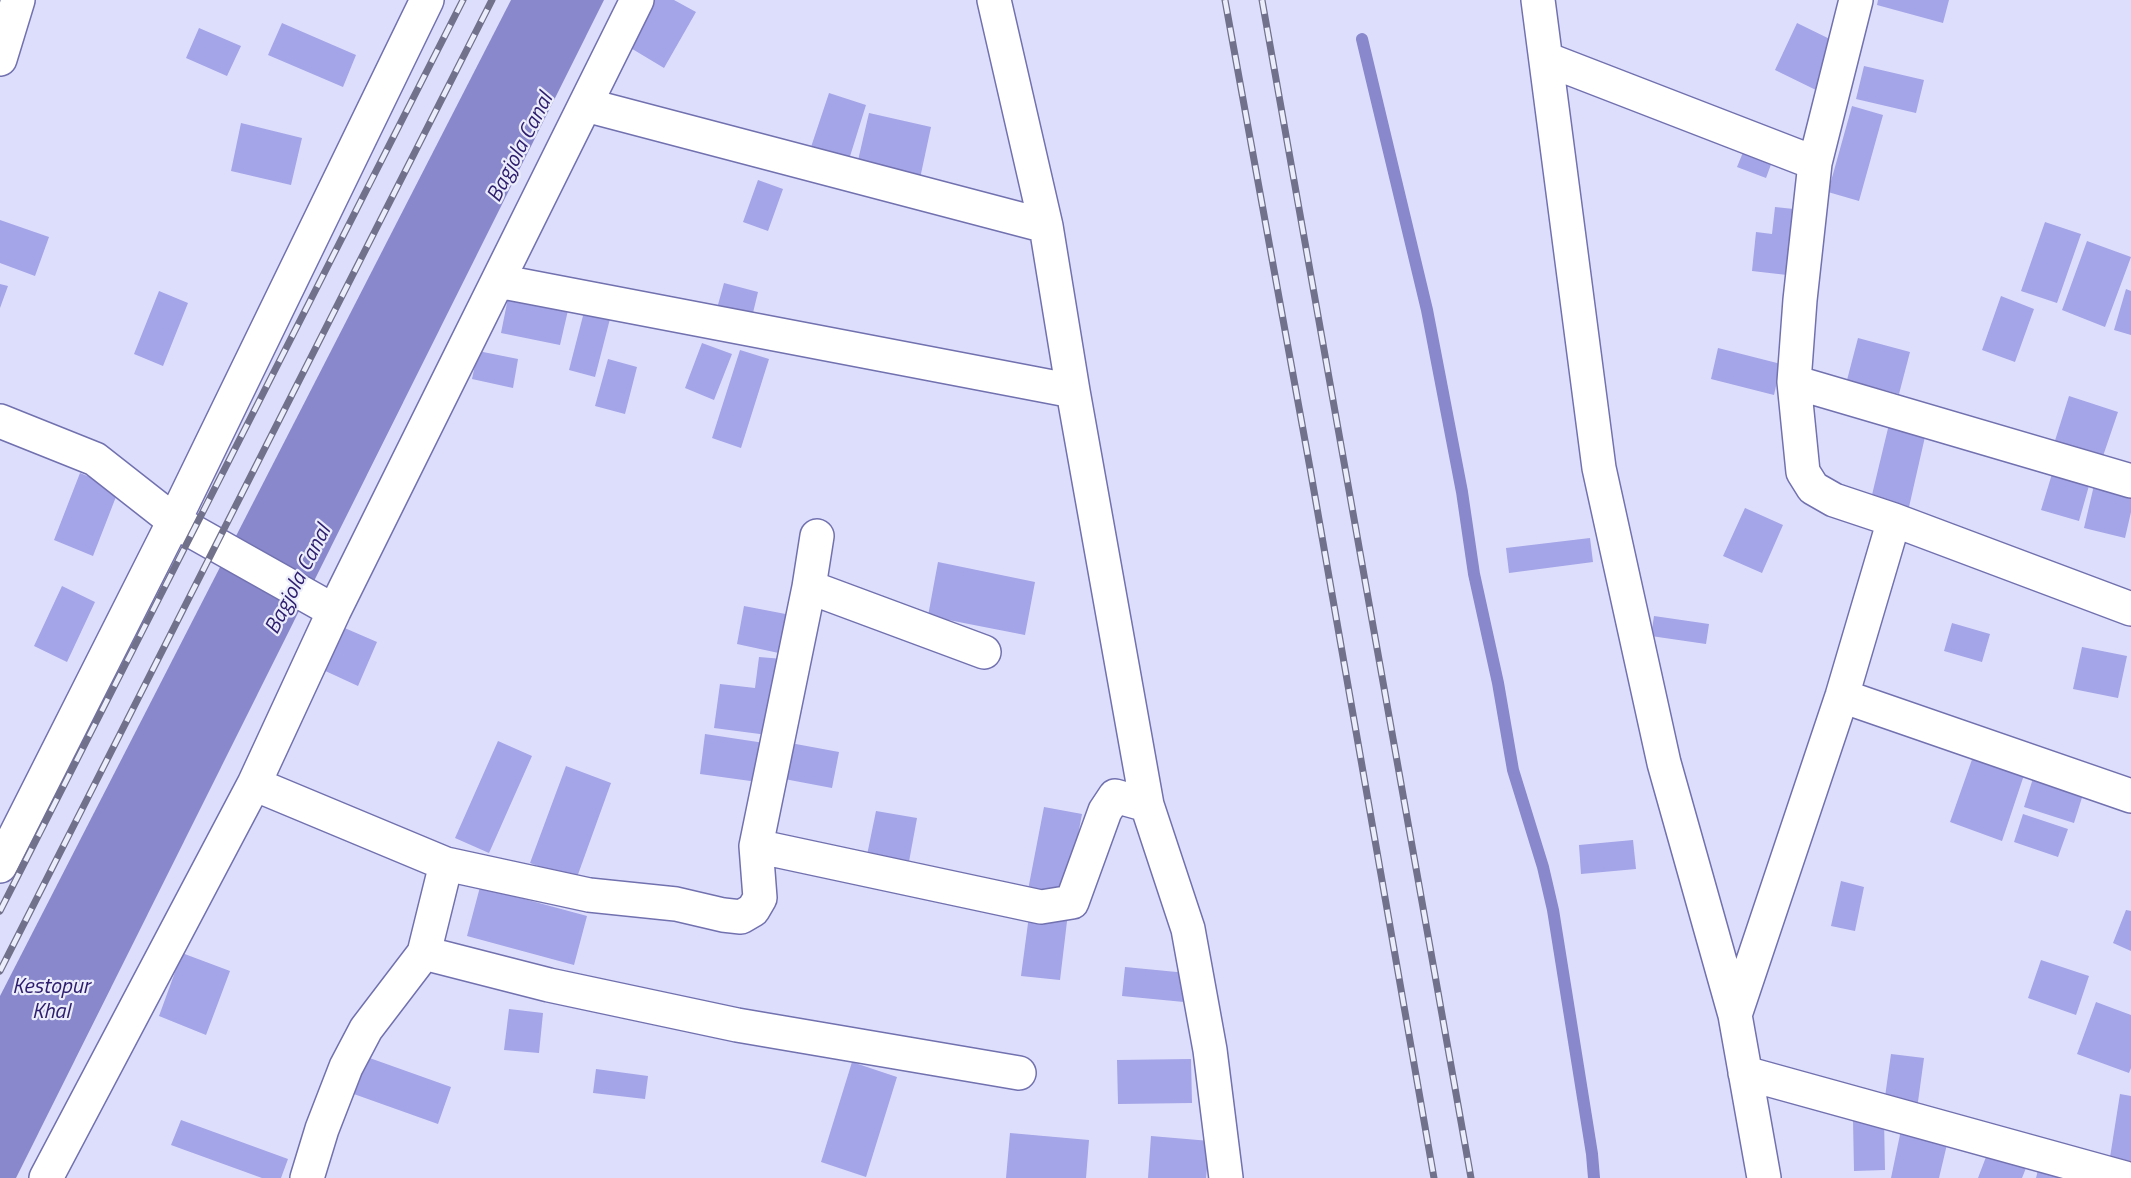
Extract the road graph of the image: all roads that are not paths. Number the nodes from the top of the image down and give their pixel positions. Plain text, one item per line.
1 (18, 0) edge
2 (427, 0) edge
3 (637, 0) edge
4 (994, 0) edge
5 (1538, 0) edge
6 (1856, 0) edge
7 (0, 59) edge
8 (1546, 59) junction
9 (586, 105) junction
10 (1815, 163) junction
11 (1046, 226) junction
12 (498, 281) junction
13 (1794, 382) junction
14 (1073, 391) junction
15 (0, 421) edge
16 (2131, 481) edge
17 (1894, 520) junction
18 (174, 521) junction
19 (817, 536) dead end
20 (809, 587) junction
21 (330, 608) junction
22 (2131, 609) edge
23 (984, 652) dead end
24 (1842, 696) junction
25 (254, 784) junction
26 (2131, 796) edge
27 (1147, 806) junction
28 (756, 846) junction
29 (446, 864) junction
30 (0, 866) edge
31 (424, 953) junction
32 (1735, 1015) junction
33 (1020, 1073) dead end
34 (1745, 1073) junction
35 (46, 1178) edge
36 (308, 1178) edge
37 (1226, 1178) edge
38 (1764, 1178) edge
39 (2125, 1178) edge

1 - 7 street
2 - 18 street
3 - 9 street
4 - 11 street
5 - 8 street
6 - 10 street
8 - 10 street
8 - 32 street
9 - 11 street
9 - 12 street
10 - 13 street
11 - 14 street
12 - 14 street
12 - 21 street
13 - 16 street
13 - 17 street
14 - 27 street
15 - 18 street
17 - 22 street
17 - 24 street
18 - 21 street
18 - 30 street
19 - 20 street
20 - 23 street
20 - 28 street
21 - 25 street
24 - 26 street
24 - 32 street
25 - 29 street
25 - 35 street
27 - 28 street
27 - 37 street
28 - 29 street
29 - 31 street
31 - 33 street
31 - 36 street
32 - 34 street
34 - 38 street
34 - 39 street

